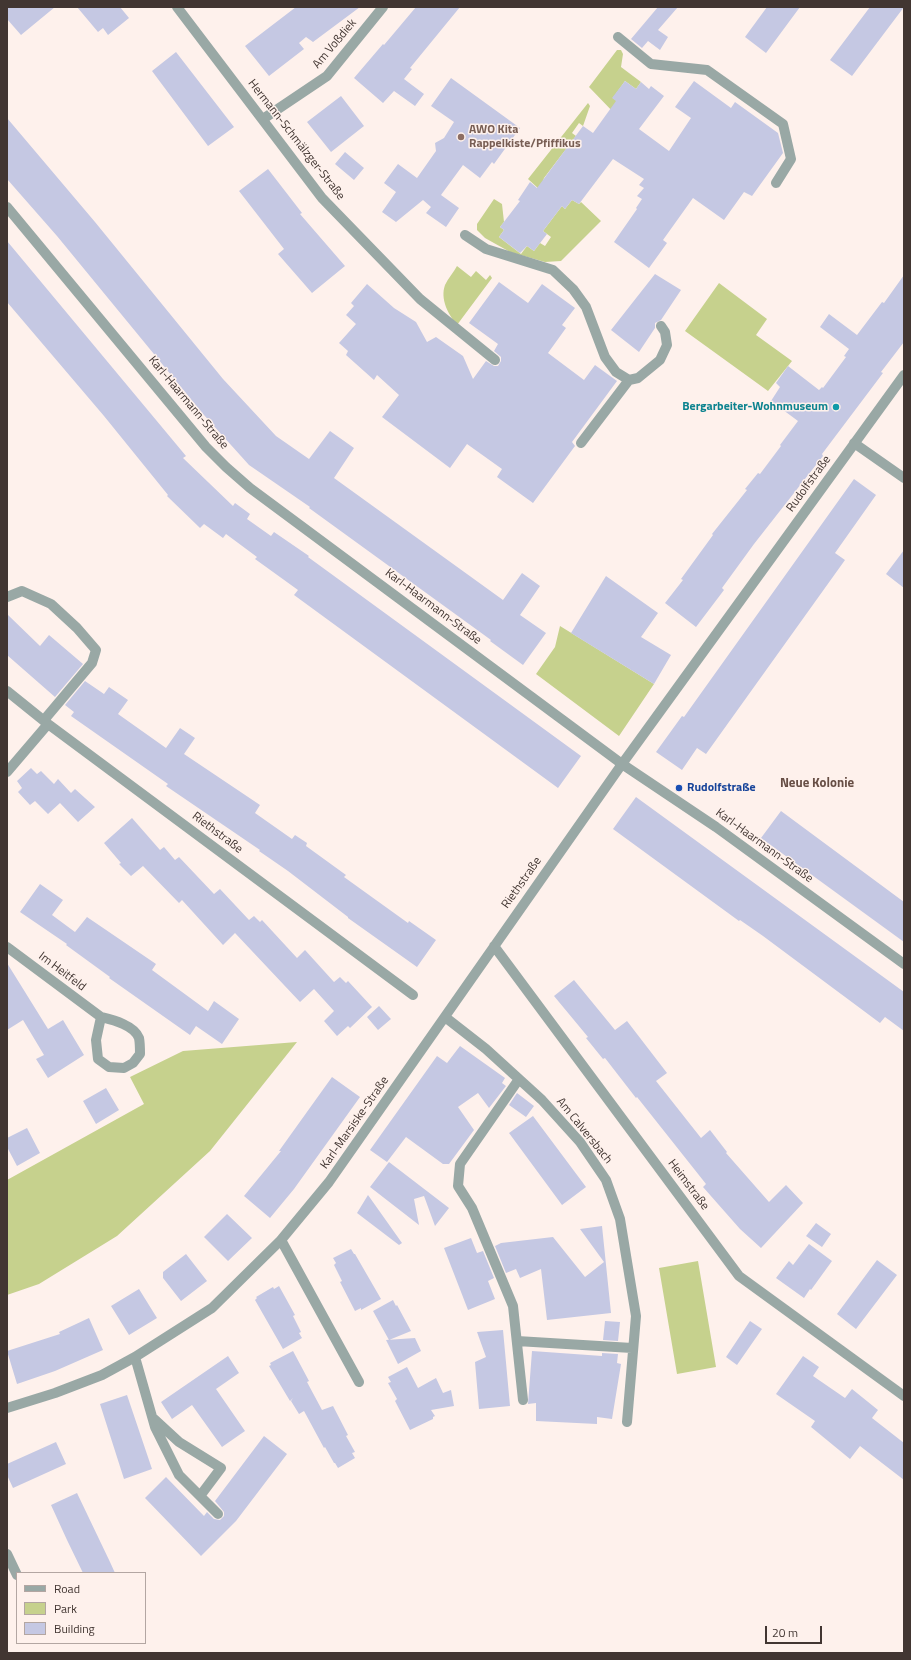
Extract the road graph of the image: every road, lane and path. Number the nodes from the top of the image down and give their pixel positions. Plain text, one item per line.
1 (177, 7) edge
2 (383, 7) edge
3 (618, 37) dead end
4 (263, 119) junction
5 (776, 183) dead end
6 (7, 207) edge
7 (465, 235) dead end
8 (661, 326) dead end
9 (494, 360) dead end
10 (904, 375) edge
11 (629, 380) junction
12 (582, 443) dead end
13 (854, 443) junction
14 (904, 478) edge
15 (7, 597) edge
16 (7, 691) edge
17 (46, 722) junction
18 (622, 764) junction
19 (7, 772) edge
20 (494, 946) junction
21 (7, 947) edge
22 (904, 964) edge
23 (413, 995) dead end
24 (101, 1017) junction
25 (445, 1017) junction
26 (519, 1079) junction
27 (281, 1240) junction
28 (517, 1341) junction
29 (632, 1348) junction
30 (134, 1357) junction
31 (359, 1382) dead end
32 (904, 1396) edge
33 (523, 1400) dead end
34 (7, 1408) edge
35 (152, 1417) junction
36 (627, 1422) dead end
37 (200, 1496) junction
38 (218, 1514) dead end
39 (7, 1554) edge
40 (16, 1573) edge

1 - 4 street, Hermann-Schmälzger-Straße
2 - 4 street, Am Voßdiek
3 - 5 street
4 - 9 street, Hermann-Schmälzger-Straße
6 - 18 street, Karl-Haarmann-Straße
7 - 11 street
8 - 11 street
10 - 13 street, Rudolfstraße
11 - 12 street
13 - 14 street
13 - 18 street, Rudolfstraße
15 - 17 street
16 - 17 street, Riethstraße
17 - 19 street
17 - 23 street, Riethstraße
18 - 20 street, Riethstraße
18 - 22 street, Karl-Haarmann-Straße
20 - 25 street, Riethstraße
20 - 32 street, Heimstraße
21 - 24 street, Im Heitfeld
24 - 24 street, Im Heitfeld
25 - 26 street, Am Calversbach
25 - 27 street, Karl-Marsiske-Straße
26 - 28 street
26 - 29 street, Am Calversbach
27 - 30 street, Karl-Marsiske-Straße
27 - 31 street
28 - 29 street
28 - 33 street
29 - 36 street, Am Calversbach
30 - 34 street, Karl-Marsiske-Straße
30 - 35 street
35 - 37 street
35 - 37 street
37 - 38 street
39 - 40 street

